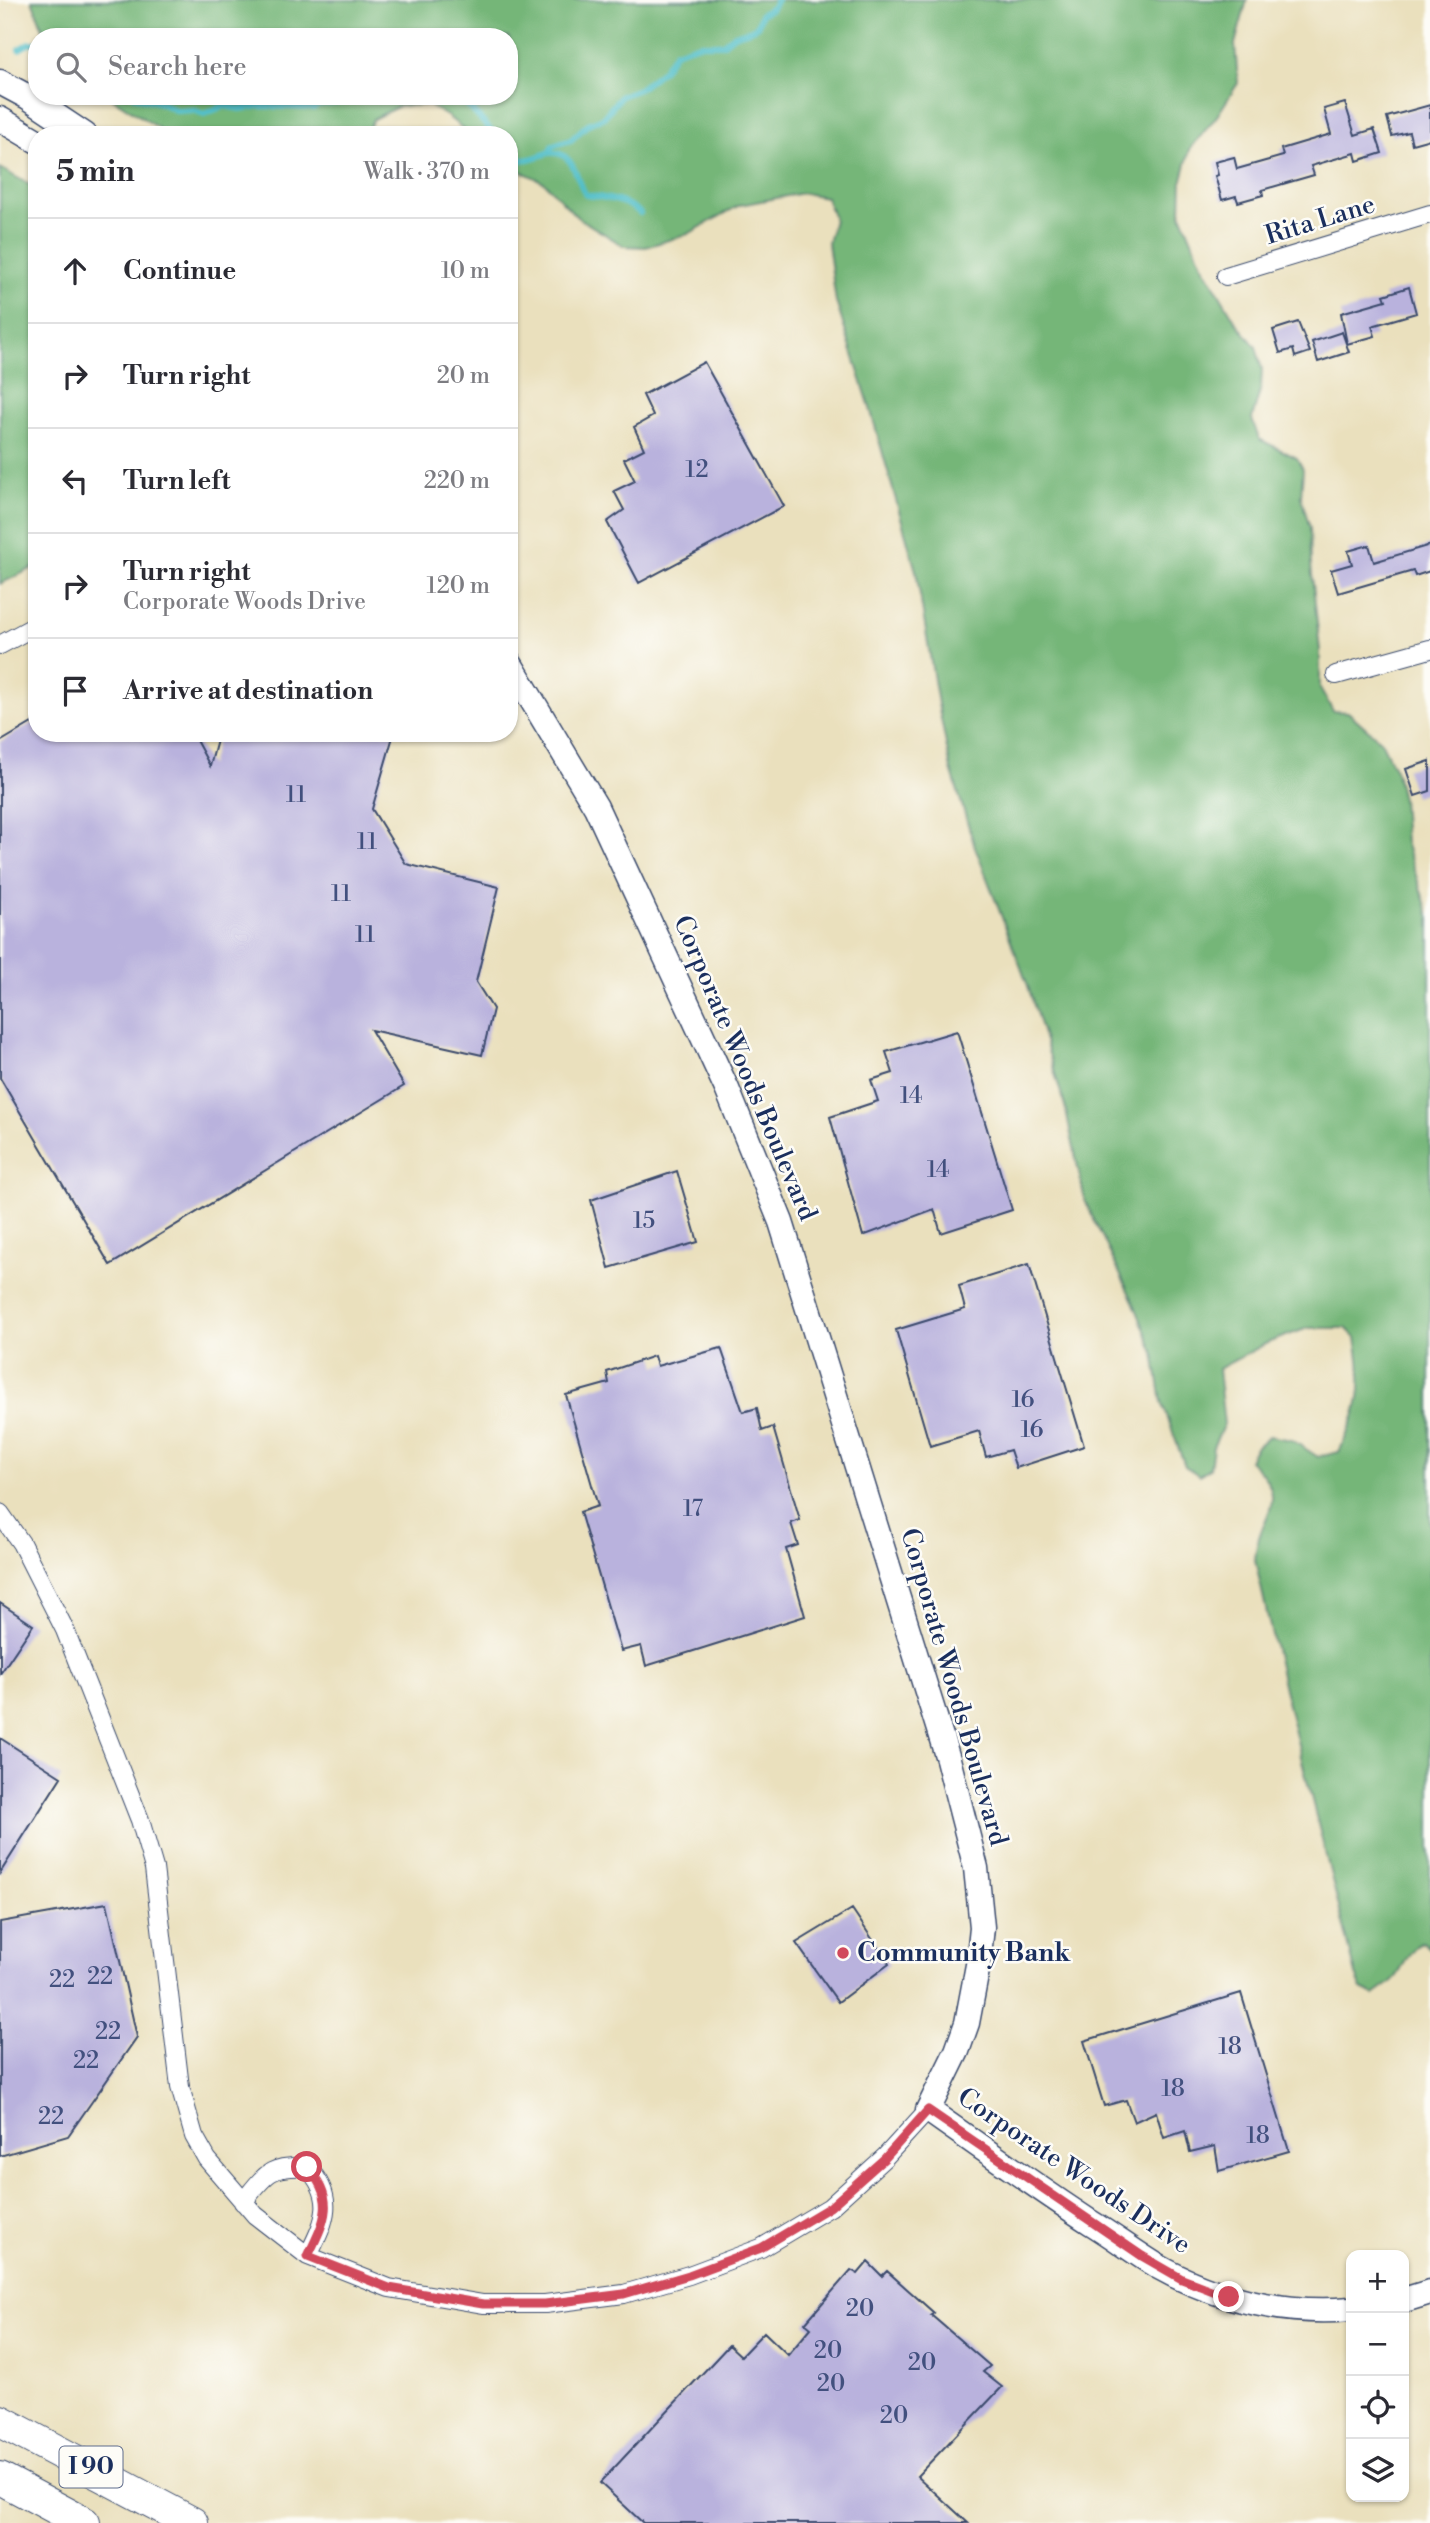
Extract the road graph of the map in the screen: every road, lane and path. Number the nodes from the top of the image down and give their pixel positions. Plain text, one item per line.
1 (0, 82) edge
2 (28, 97) edge
3 (40, 105) edge
4 (0, 119) edge
5 (72, 126) edge
6 (28, 136) edge
7 (1430, 214) edge
8 (1226, 276) dead end
9 (28, 630) edge
10 (0, 645) edge
11 (1430, 649) edge
12 (1336, 675) dead end
13 (518, 677) edge
14 (0, 1513) edge
15 (928, 2110) junction
16 (243, 2202) junction
17 (308, 2256) junction
18 (1430, 2292) edge
19 (1409, 2298) edge
20 (1346, 2309) edge
21 (0, 2403) edge
22 (0, 2421) edge
23 (0, 2478) edge
24 (186, 2519) edge
25 (84, 2523) edge

1 - 2 street
3 - 5 street
4 - 6 street
7 - 8 street, Rita Lane
9 - 10 street
11 - 12 street
13 - 15 street, Corporate Woods Boulevard
14 - 16 street, Corporate Woods Boulevard
15 - 17 street, Corporate Woods Boulevard
15 - 20 street, Corporate Woods Drive
16 - 17 street, Corporate Woods Boulevard
16 - 17 street
18 - 19 street
21 - 24 highway
22 - 24 highway, I 90
23 - 25 highway, I 90

